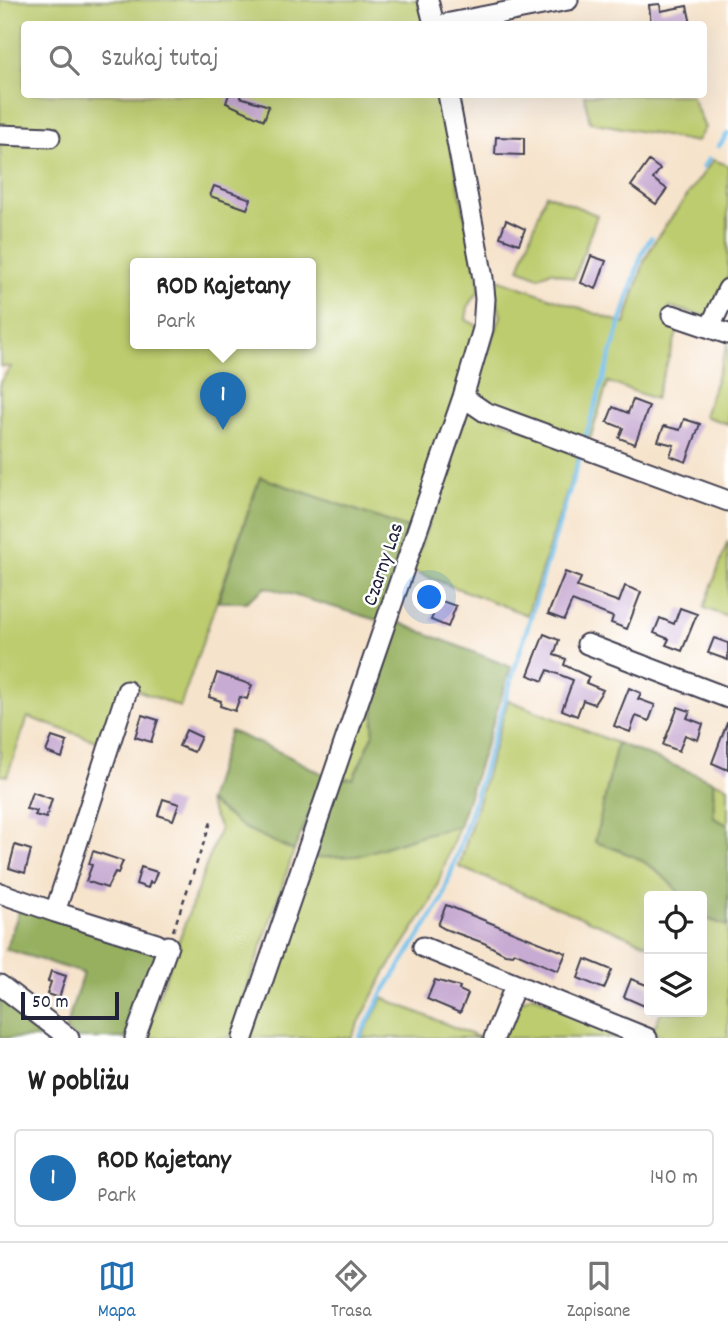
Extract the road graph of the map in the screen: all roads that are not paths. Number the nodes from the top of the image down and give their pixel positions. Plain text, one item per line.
1 (428, 0) edge
2 (568, 0) edge
3 (432, 21) edge
4 (460, 21) edge
5 (449, 98) edge
6 (0, 135) edge
7 (50, 136) dead end
8 (728, 289) edge
9 (672, 315) dead end
10 (719, 330) edge
11 (463, 397) junction
12 (728, 501) edge
13 (587, 644) dead end
14 (127, 691) dead end
15 (728, 698) edge
16 (0, 893) edge
17 (55, 912) junction
18 (423, 947) dead end
19 (0, 985) edge
20 (515, 986) junction
21 (69, 1038) edge
22 (135, 1038) edge
23 (243, 1038) edge
24 (494, 1038) edge
25 (647, 1038) edge

1 - 3 street
2 - 4 street
5 - 11 street, Czarny Las
6 - 7 street
8 - 10 street
9 - 10 street
11 - 12 street
11 - 23 street, Czarny Las
13 - 15 street
14 - 17 street
16 - 17 street
17 - 22 street
18 - 20 street
19 - 21 street
20 - 24 street
20 - 25 street

